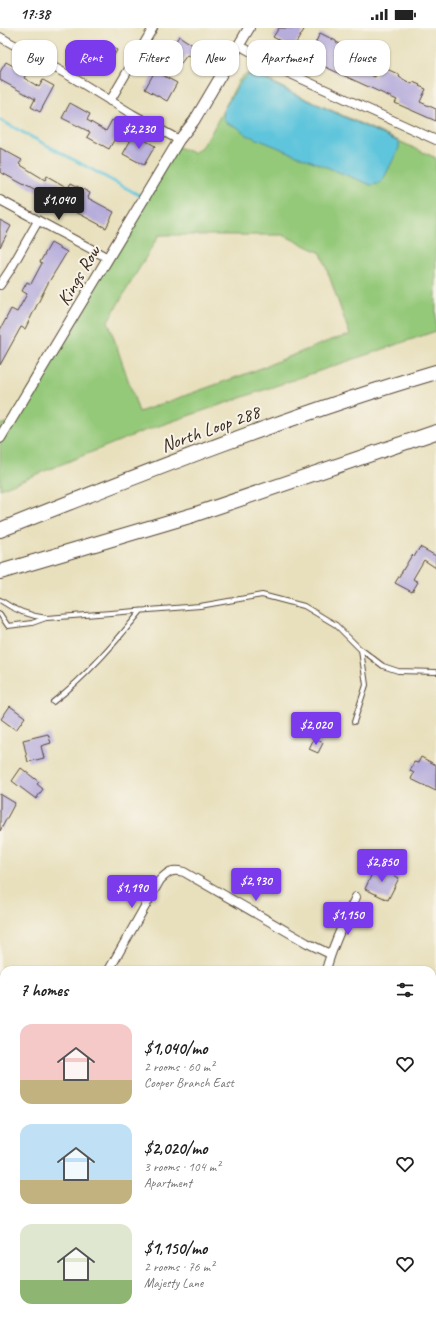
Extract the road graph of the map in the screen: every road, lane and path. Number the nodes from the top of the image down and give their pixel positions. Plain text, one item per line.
1 (153, 28) edge
2 (249, 28) edge
3 (0, 37) edge
4 (239, 45) joint
5 (221, 76) edge
6 (110, 101) junction
7 (179, 140) junction
8 (436, 140) edge
9 (0, 200) edge
10 (38, 221) junction
11 (108, 258) junction
12 (0, 285) edge
13 (436, 372) edge
14 (436, 432) edge
15 (0, 438) edge
16 (0, 530) edge
17 (0, 572) edge
18 (0, 600) edge
19 (141, 611) junction
20 (0, 614) edge
21 (47, 618) junction
22 (361, 650) junction
23 (436, 672) edge
24 (53, 702) dead end
25 (354, 722) dead end
26 (356, 897) dead end
27 (330, 954) junction
28 (111, 966) edge
29 (327, 966) edge

1 - 6 street
2 - 4 street, Kings Row
3 - 6 street
4 - 8 street
5 - 7 street, Kings Row
6 - 7 street
7 - 11 street, Kings Row
9 - 10 street
10 - 11 street
10 - 12 street
11 - 15 street, Kings Row
13 - 16 highway, North Loop 288
14 - 17 highway
18 - 21 lane
19 - 21 lane
19 - 22 lane
19 - 24 lane
20 - 21 lane
22 - 23 lane
22 - 25 lane
26 - 27 street
27 - 28 street
27 - 29 street

